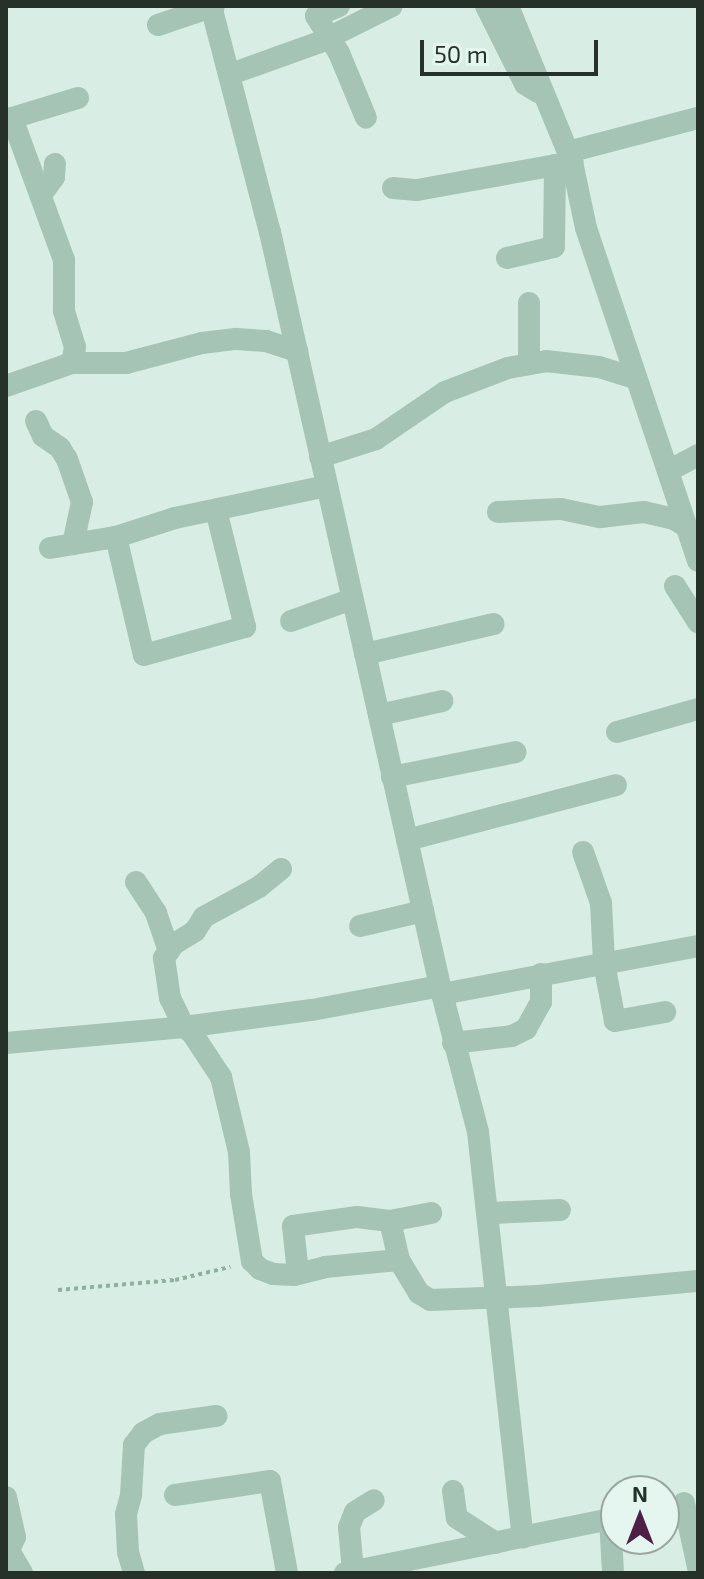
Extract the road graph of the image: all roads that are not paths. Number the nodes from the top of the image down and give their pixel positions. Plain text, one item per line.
1 (212, 6) edge
2 (339, 6) edge
3 (392, 6) edge
4 (486, 6) edge
5 (508, 6) edge
6 (158, 25) dead end
7 (330, 37) junction
8 (231, 74) junction
9 (545, 97) junction
10 (78, 98) dead end
11 (366, 118) dead end
12 (698, 118) edge
13 (565, 160) junction
14 (55, 164) dead end
15 (393, 188) dead end
16 (41, 195) junction
17 (507, 258) dead end
18 (529, 303) dead end
19 (297, 351) junction
20 (72, 363) junction
21 (529, 364) junction
22 (636, 378) junction
23 (6, 386) edge
24 (36, 421) dead end
25 (698, 455) edge
26 (320, 457) junction
27 (670, 470) junction
28 (327, 486) junction
29 (216, 510) junction
30 (498, 512) dead end
31 (692, 533) edge
32 (116, 537) junction
33 (73, 544) junction
34 (50, 548) dead end
35 (698, 561) edge
36 (675, 586) dead end
37 (352, 599) junction
38 (291, 621) dead end
39 (698, 622) edge
40 (494, 624) dead end
41 (365, 654) junction
42 (442, 701) dead end
43 (698, 709) edge
44 (379, 715) junction
45 (617, 732) dead end
46 (516, 752) dead end
47 (392, 777) junction
48 (616, 785) dead end
49 (407, 840) junction
50 (583, 852) dead end
51 (281, 869) dead end
52 (136, 882) dead end
53 (423, 911) junction
54 (360, 926) dead end
55 (698, 946) edge
56 (169, 951) junction
57 (604, 963) junction
58 (541, 974) junction
59 (441, 990) junction
60 (665, 1012) dead end
61 (184, 1027) junction
62 (6, 1043) edge
63 (453, 1043) junction
64 (560, 1210) dead end
65 (431, 1213) dead end
66 (489, 1213) junction
67 (390, 1221) junction
68 (399, 1260) junction
69 (298, 1273) junction
70 (698, 1281) edge
71 (498, 1295) junction
72 (216, 1416) dead end
73 (453, 1491) dead end
74 (175, 1495) dead end
75 (6, 1497) edge
76 (374, 1500) dead end
77 (682, 1504) edge
78 (600, 1521) edge
79 (523, 1538) junction
80 (496, 1543) junction
81 (7, 1548) edge
82 (698, 1567) edge
83 (349, 1572) edge
84 (22, 1573) edge
85 (134, 1573) edge
86 (287, 1573) edge

1 - 6 street
1 - 8 street
2 - 7 street
3 - 7 street
4 - 9 street
5 - 9 street
7 - 8 street
7 - 11 street
8 - 19 street
9 - 13 street
10 - 16 street
12 - 13 street
13 - 15 street
13 - 17 street
13 - 22 street
14 - 16 street
16 - 20 street
18 - 21 street
19 - 20 street
19 - 26 street
20 - 23 street
21 - 22 street
21 - 26 street
22 - 27 street
24 - 33 street
25 - 27 street
26 - 28 street
27 - 31 street
28 - 29 street
28 - 37 street
29 - 32 street
29 - 32 street
30 - 31 street
31 - 35 street
32 - 33 street
33 - 34 street
36 - 39 street
37 - 38 street
37 - 41 street
40 - 41 street
41 - 44 street
42 - 44 street
43 - 45 street
44 - 47 street
46 - 47 street
47 - 49 street
48 - 49 street
49 - 53 street
50 - 57 street
51 - 56 street
52 - 56 street
53 - 54 street
53 - 59 street
55 - 57 street
56 - 61 street
57 - 58 street
57 - 60 street
58 - 59 street
58 - 63 street
59 - 61 street
59 - 63 street
61 - 62 street
61 - 69 street
63 - 66 street
64 - 66 street
65 - 67 street
66 - 71 street
67 - 68 street
67 - 69 street
68 - 69 street
68 - 71 street
70 - 71 street
71 - 79 street
72 - 85 street
73 - 80 street
74 - 86 street
75 - 81 street
76 - 83 street
77 - 82 street
78 - 79 street
79 - 80 street
80 - 83 street
81 - 84 street

